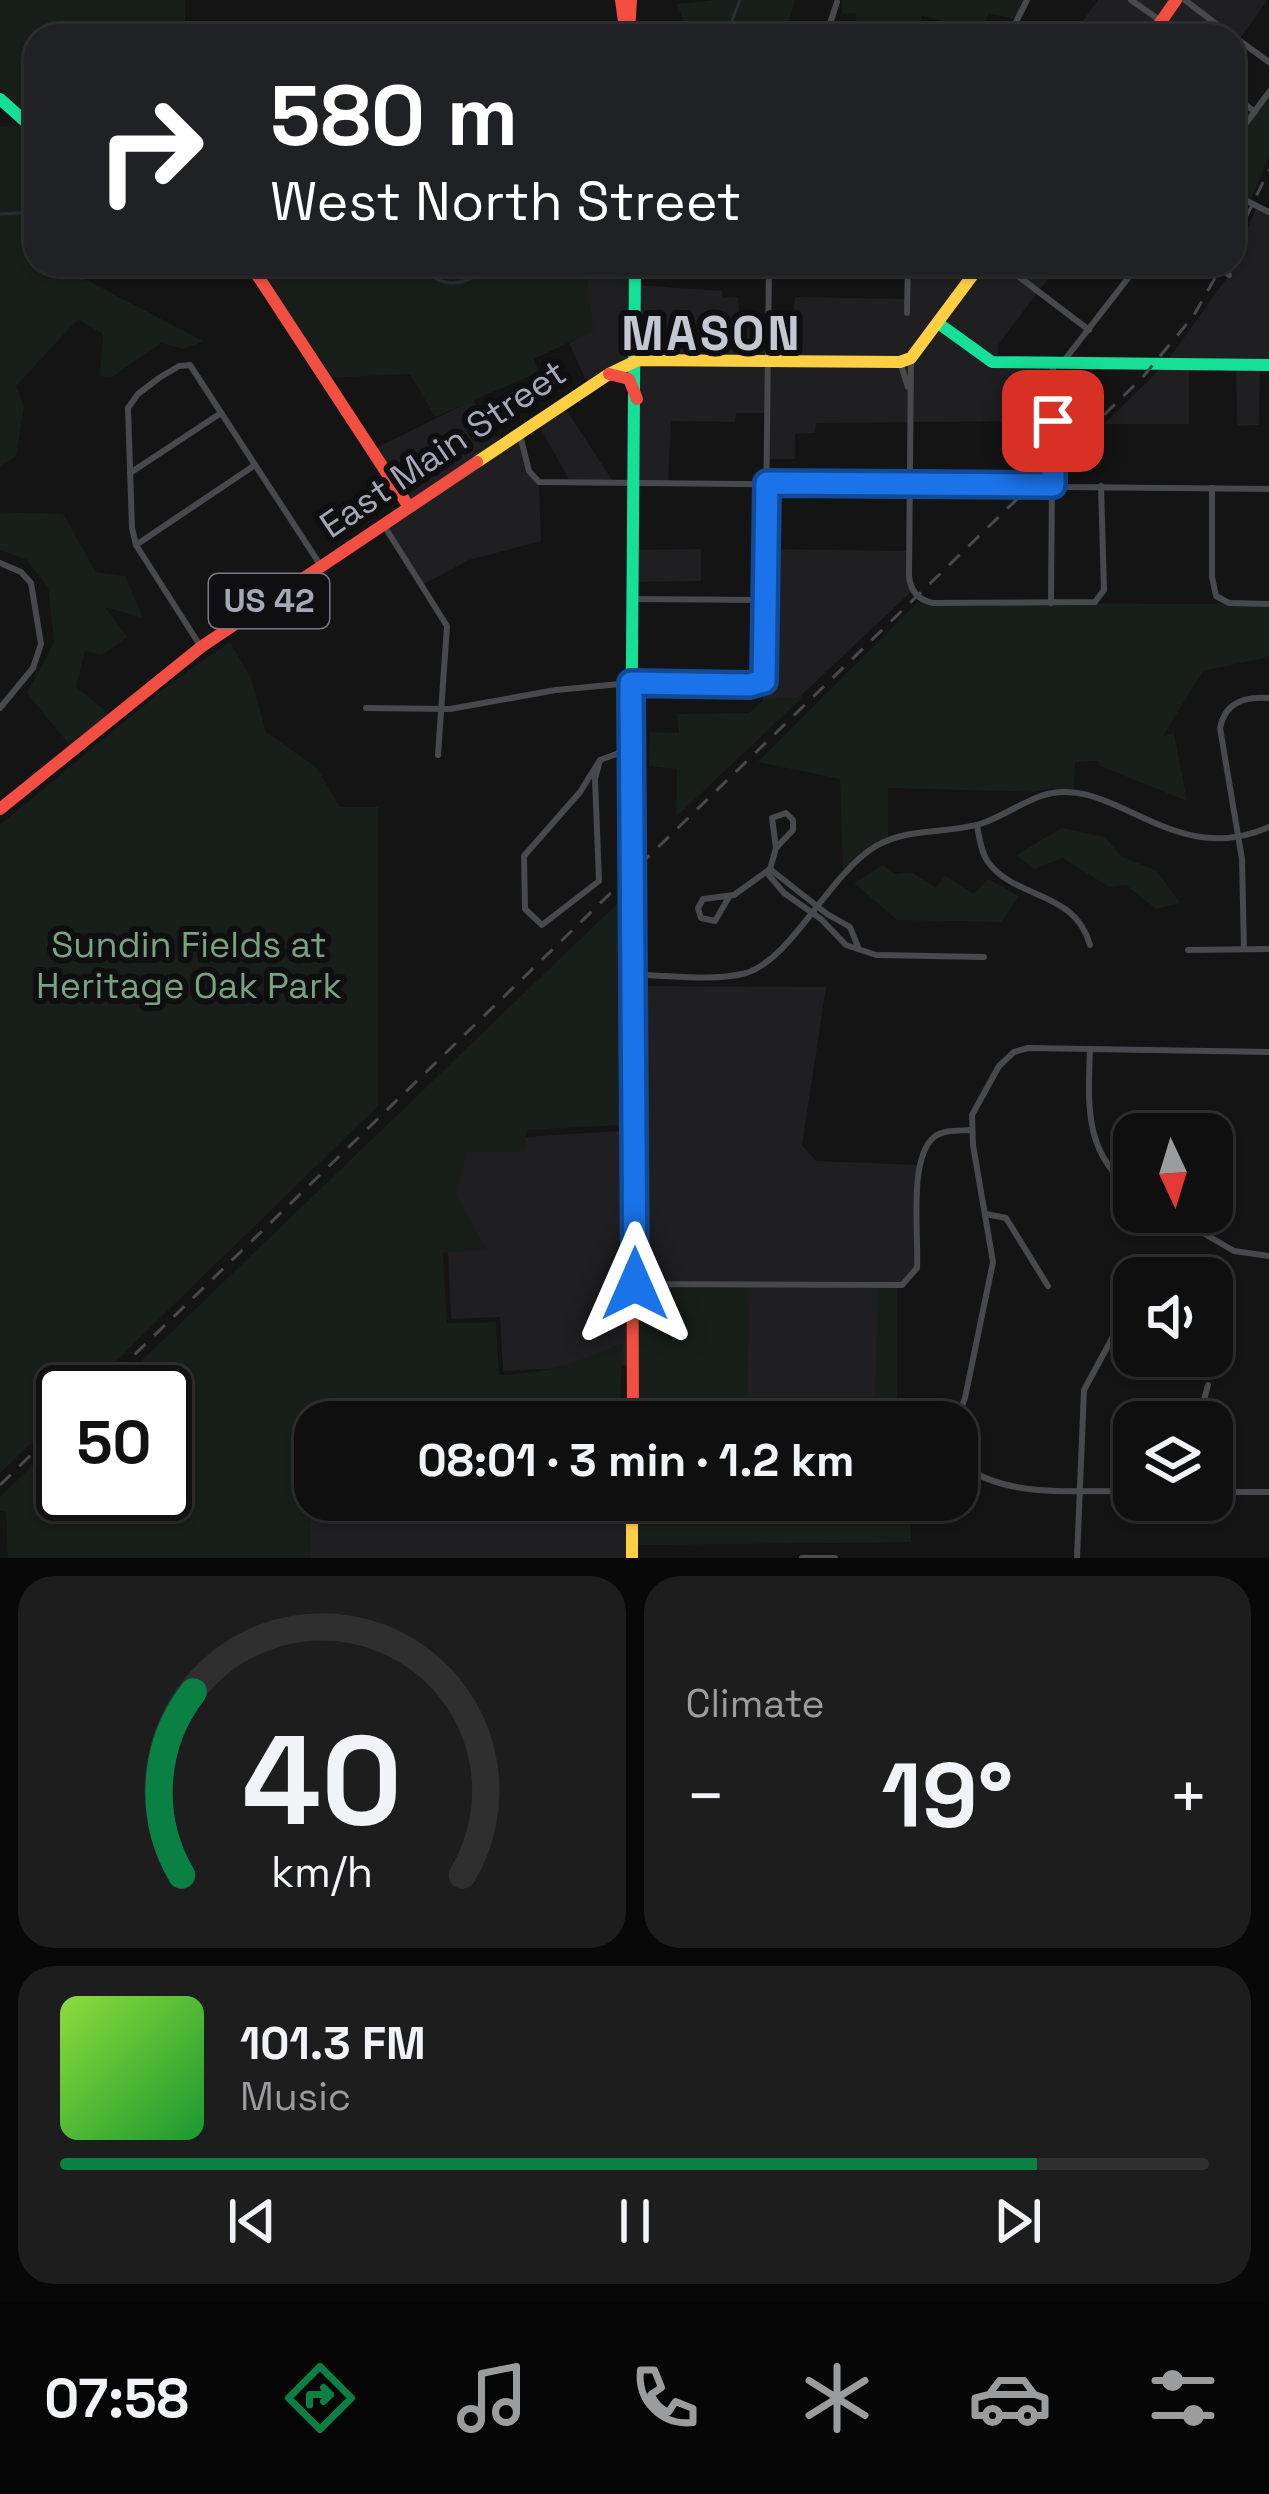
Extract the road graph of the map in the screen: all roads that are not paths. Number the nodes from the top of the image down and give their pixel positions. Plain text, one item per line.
1 (1131, 0) edge
2 (1176, 0) edge
3 (1185, 0) edge
4 (1161, 21) junction
5 (1159, 24) edge
6 (1217, 24) edge
7 (1269, 92) edge
8 (0, 99) edge
9 (1245, 104) edge
10 (1255, 112) junction
11 (24, 120) edge
12 (1245, 125) edge
13 (258, 276) edge
14 (635, 276) edge
15 (769, 276) edge
16 (908, 276) edge
17 (972, 276) edge
18 (1018, 276) edge
19 (1130, 276) edge
20 (908, 313) dead end
21 (938, 323) junction
22 (1089, 330) junction
23 (768, 359) junction
24 (638, 360) junction
25 (906, 360) junction
26 (1058, 362) junction
27 (1269, 365) edge
28 (609, 374) junction
29 (637, 399) junction
30 (221, 413) junction
31 (520, 434) junction
32 (255, 465) junction
33 (130, 473) junction
34 (633, 483) junction
35 (767, 483) junction
36 (909, 485) junction
37 (1053, 485) junction
38 (1101, 486) junction
39 (1212, 488) junction
40 (1269, 489) edge
41 (409, 507) junction
42 (383, 524) junction
43 (136, 544) junction
44 (0, 562) edge
45 (321, 566) junction
46 (631, 599) junction
47 (765, 600) junction
48 (1051, 603) junction
49 (1269, 604) edge
50 (201, 647) junction
51 (631, 683) junction
52 (1269, 698) edge
53 (0, 708) edge
54 (366, 708) dead end
55 (441, 710) junction
56 (634, 748) junction
57 (438, 755) dead end
58 (600, 760) junction
59 (2, 802) edge
60 (976, 825) junction
61 (1269, 827) edge
62 (1239, 837) junction
63 (776, 848) junction
64 (768, 871) junction
65 (729, 897) junction
66 (814, 909) junction
67 (1090, 945) dead end
68 (859, 947) junction
69 (1244, 949) junction
70 (1269, 949) edge
71 (1188, 950) dead end
72 (984, 957) dead end
73 (636, 975) junction
74 (1090, 1048) junction
75 (1269, 1052) edge
76 (971, 1130) junction
77 (1113, 1171) edge
78 (986, 1214) junction
79 (1207, 1233) edge
80 (1269, 1256) edge
81 (635, 1284) junction
82 (1048, 1286) dead end
83 (1113, 1337) edge
84 (1208, 1385) dead end
85 (633, 1401) edge
86 (964, 1401) edge
87 (1204, 1401) edge
88 (978, 1476) edge
89 (1080, 1490) junction
90 (1113, 1491) edge
91 (1233, 1492) edge
92 (1269, 1492) edge
93 (632, 1521) edge
94 (632, 1558) edge
95 (802, 1558) edge
96 (835, 1558) edge
97 (1077, 1558) edge

1 - 4 street
2 - 4 main road
3 - 6 street
4 - 5 main road
7 - 10 street
8 - 11 main road
9 - 10 street
10 - 12 street
13 - 41 main road
14 - 24 main road
15 - 23 street
16 - 20 street
17 - 21 main road
18 - 22 street
19 - 22 street
21 - 25 main road
21 - 26 main road
22 - 26 street
23 - 24 main road, US 42
23 - 25 main road, US 42
23 - 35 street
24 - 28 main road, East Main Street / US 42
24 - 29 main road
25 - 36 street
26 - 27 main road
26 - 37 street
28 - 29 main road
28 - 31 main road, East Main Street / US 42
29 - 34 main road
30 - 32 street
30 - 33 street
30 - 33 street
31 - 34 street
31 - 41 main road, East Main Street / US 42
32 - 43 street
32 - 45 street
33 - 43 street
34 - 35 street
34 - 46 main road
35 - 36 street
35 - 47 street
36 - 37 street
36 - 48 street
37 - 38 street
37 - 48 street
38 - 39 street
38 - 48 street
39 - 40 street
39 - 49 street
41 - 42 main road, East Main Street / US 42
42 - 45 main road, East Main Street / US 42
42 - 55 street
43 - 50 street
44 - 53 street
45 - 50 main road, East Main Street / US 42
46 - 47 street
46 - 51 main road
47 - 51 street
50 - 59 main road, East Main Street / US 42
51 - 55 street
51 - 56 main road
52 - 62 street
54 - 55 street
55 - 57 street
56 - 58 street
56 - 73 main road
58 - 58 street
60 - 62 street
60 - 66 street
60 - 67 street
61 - 62 street
62 - 69 street
63 - 63 street
63 - 64 street
64 - 65 street
64 - 66 street
65 - 65 street
66 - 68 street
66 - 68 street
66 - 73 street
68 - 72 street
69 - 70 street
69 - 71 street
73 - 81 main road
74 - 75 street
74 - 76 street
74 - 77 street
76 - 78 street
76 - 81 street
78 - 82 street
78 - 86 street
79 - 80 street
81 - 85 main road
83 - 89 street
84 - 87 street
88 - 89 street
89 - 90 street
89 - 97 street
91 - 92 street
93 - 94 main road
95 - 96 street

